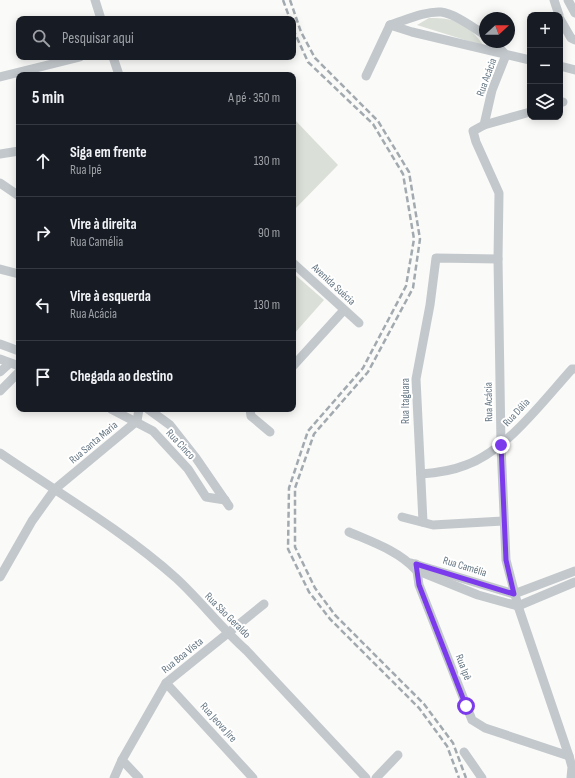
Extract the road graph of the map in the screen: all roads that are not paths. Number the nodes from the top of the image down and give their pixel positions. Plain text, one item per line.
1 (95, 0) edge
2 (554, 0) edge
3 (568, 0) edge
4 (558, 12) edge
5 (575, 13) edge
6 (100, 16) edge
7 (419, 16) junction
8 (563, 24) edge
9 (390, 25) junction
10 (479, 31) edge
11 (412, 32) junction
12 (575, 40) edge
13 (500, 48) edge
14 (506, 55) junction
15 (527, 59) edge
16 (68, 60) edge
17 (114, 60) edge
18 (563, 67) edge
19 (574, 69) edge
20 (20, 72) edge
21 (119, 72) edge
22 (16, 73) edge
23 (366, 76) dead end
24 (0, 77) edge
25 (527, 113) edge
26 (484, 125) junction
27 (16, 151) edge
28 (0, 154) edge
29 (0, 183) edge
30 (16, 194) edge
31 (498, 259) junction
32 (296, 266) edge
33 (0, 269) edge
34 (16, 273) edge
35 (344, 310) junction
36 (359, 323) dead end
37 (0, 344) edge
38 (16, 350) edge
39 (0, 359) edge
40 (10, 363) junction
41 (296, 363) edge
42 (16, 365) edge
43 (575, 369) edge
44 (0, 372) edge
45 (16, 375) edge
46 (0, 391) edge
47 (118, 412) edge
48 (138, 412) edge
49 (152, 412) edge
50 (250, 412) edge
51 (137, 421) junction
52 (270, 432) dead end
53 (501, 445) junction
54 (0, 453) edge
55 (421, 474) junction
56 (55, 489) junction
57 (402, 517) dead end
58 (423, 522) junction
59 (503, 522) junction
60 (349, 532) dead end
61 (413, 565) junction
62 (575, 571) edge
63 (0, 577) edge
64 (575, 582) edge
65 (514, 594) junction
66 (264, 604) dead end
67 (518, 606) junction
68 (228, 634) junction
69 (166, 682) junction
70 (464, 752) dead end
71 (398, 755) dead end
72 (569, 756) junction
73 (122, 760) junction
74 (114, 778) edge
75 (139, 778) edge
76 (253, 778) edge
77 (366, 778) edge
78 (376, 778) edge
79 (482, 778) edge
80 (571, 778) edge

1 - 6 street
2 - 4 street
3 - 5 street
7 - 9 street
7 - 10 street
7 - 11 street
8 - 12 street
9 - 11 street
9 - 23 street
11 - 14 street
13 - 14 street
14 - 15 street
14 - 26 street, Rua Acácia
16 - 20 street
17 - 21 street
18 - 19 street
22 - 24 street
25 - 26 street
26 - 31 street, Rua Acácia
27 - 28 street
29 - 30 street
31 - 53 street, Rua Acácia
31 - 55 street, Rua Itaguara
32 - 35 street, Avenida Suécia
33 - 34 street
35 - 36 street, Avenida Suécia
35 - 41 street
37 - 38 street
39 - 40 street
40 - 42 street
40 - 44 street
43 - 53 street, Rua Dália
45 - 46 street
47 - 51 street, Rua Cinco
48 - 51 street
49 - 51 street, Rua Cinco
50 - 52 street
51 - 56 street, Rua Santa Maria
53 - 55 street, Rua Dália
53 - 59 street, Rua Acácia
54 - 56 street
55 - 58 street, Rua Itaguara
56 - 63 street, Rua Santa Maria
56 - 68 street, Rua São Geraldo
57 - 58 street
58 - 59 street
59 - 65 street, Rua Acácia
60 - 61 street
61 - 65 street, Rua Camélia
61 - 67 street, Rua Camélia
61 - 72 street, Rua Ipê
62 - 65 street
64 - 67 street
65 - 67 street, Rua Acácia
66 - 68 street, Rua Boa Vista
67 - 72 street, Rua Acácia
68 - 69 street, Rua Boa Vista
68 - 77 street, Rua São Geraldo
69 - 73 street, Rua Boa Vista
69 - 76 street, Rua Jeova Jire
70 - 79 street
71 - 78 street
72 - 80 street, Rua Acácia
73 - 74 street, Rua Boa Vista
73 - 75 street

